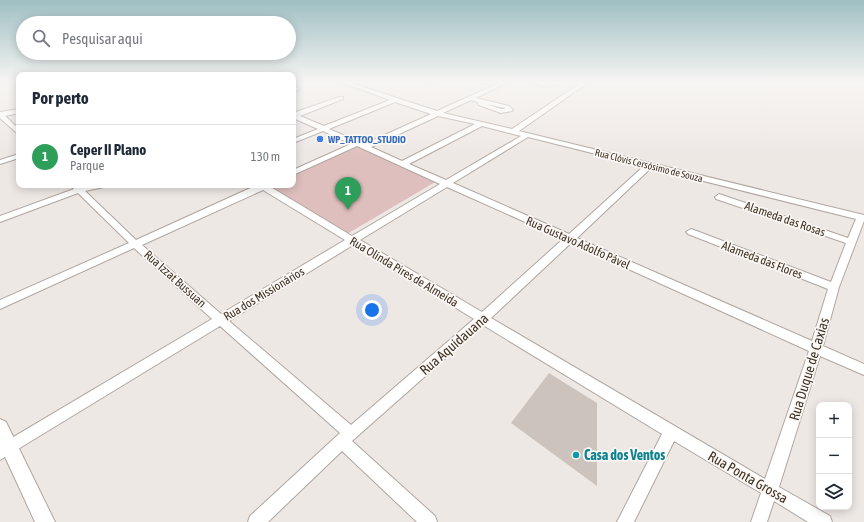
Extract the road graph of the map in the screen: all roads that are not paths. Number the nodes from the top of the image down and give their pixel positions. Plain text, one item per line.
1 (310, 106) edge
2 (316, 106) edge
3 (378, 106) edge
4 (414, 106) edge
5 (447, 106) edge
6 (551, 106) edge
7 (16, 112) edge
8 (431, 112) junction
9 (296, 113) edge
10 (296, 113) edge
11 (16, 114) edge
12 (296, 115) edge
13 (1, 116) edge
14 (481, 124) junction
15 (324, 128) junction
16 (16, 129) edge
17 (514, 132) junction
18 (527, 135) junction
19 (296, 140) edge
20 (361, 145) junction
21 (16, 152) edge
22 (0, 157) edge
23 (16, 157) edge
24 (0, 162) edge
25 (402, 164) junction
26 (650, 165) junction
27 (296, 172) edge
28 (446, 183) junction
29 (78, 188) edge
30 (81, 188) edge
31 (256, 188) edge
32 (268, 188) edge
33 (719, 197) dead end
34 (863, 218) edge
35 (0, 219) edge
36 (691, 232) dead end
37 (569, 239) junction
38 (352, 241) junction
39 (851, 242) junction
40 (135, 244) junction
41 (834, 287) junction
42 (0, 305) edge
43 (482, 319) junction
44 (220, 320) junction
45 (816, 349) junction
46 (864, 370) edge
47 (0, 427) edge
48 (671, 432) junction
49 (346, 437) junction
50 (5, 450) edge
51 (770, 490) junction
52 (45, 522) edge
53 (256, 522) edge
54 (429, 522) edge
55 (625, 522) edge
56 (760, 522) edge
57 (824, 522) edge

1 - 10 street
2 - 9 street
3 - 15 street
4 - 8 street, Rua Clóvis Cersósimo de Souza
5 - 8 street
6 - 17 street
7 - 13 street
8 - 14 street, Rua Clóvis Cersósimo de Souza
8 - 20 street
11 - 13 street
12 - 15 street, Rua Gustavo Adolfo Pável
13 - 16 street
14 - 17 street, Rua Clóvis Cersósimo de Souza
14 - 25 street
15 - 19 street
15 - 20 street, Rua Gustavo Adolfo Pável
17 - 18 street, Rua Clóvis Cersósimo de Souza
18 - 26 street, Rua Clóvis Cersósimo de Souza
18 - 28 street, Rua dos Missionários
20 - 25 street, Rua Gustavo Adolfo Pável
20 - 27 street
21 - 22 street
23 - 24 street
25 - 28 street, Rua Gustavo Adolfo Pável
26 - 34 street, Rua Clóvis Cersósimo de Souza
26 - 37 street, Rua Aquidauana
28 - 37 street, Rua Gustavo Adolfo Pável
28 - 38 street, Rua dos Missionários
29 - 35 street
30 - 40 street, Rua Izzat Bussuan
31 - 40 street
32 - 38 street, Rua Olinda Pires de Almeida
33 - 39 street, Alameda das Rosas
34 - 39 street, Rua Duque de Caxias
36 - 41 street, Alameda das Flores
37 - 43 street, Rua Aquidauana
37 - 45 street, Rua Gustavo Adolfo Pável
38 - 43 street, Rua Olinda Pires de Almeida
38 - 44 street, Rua dos Missionários
39 - 41 street, Rua Duque de Caxias
40 - 42 street
40 - 44 street, Rua Izzat Bussuan
41 - 45 street, Rua Duque de Caxias
43 - 48 street, Rua Olinda Pires de Almeida
43 - 49 street, Rua Aquidauana
44 - 49 street, Rua Izzat Bussuan
44 - 50 street, Rua dos Missionários
45 - 46 street, Rua Gustavo Adolfo Pável
45 - 51 street, Rua Duque de Caxias
47 - 50 street
48 - 51 street, Rua Ponta Grossa
48 - 55 street
49 - 53 street, Rua Aquidauana
49 - 54 street, Rua Izzat Bussuan
50 - 52 street
51 - 56 street, Rua Duque de Caxias
51 - 57 street, Rua Ponta Grossa

